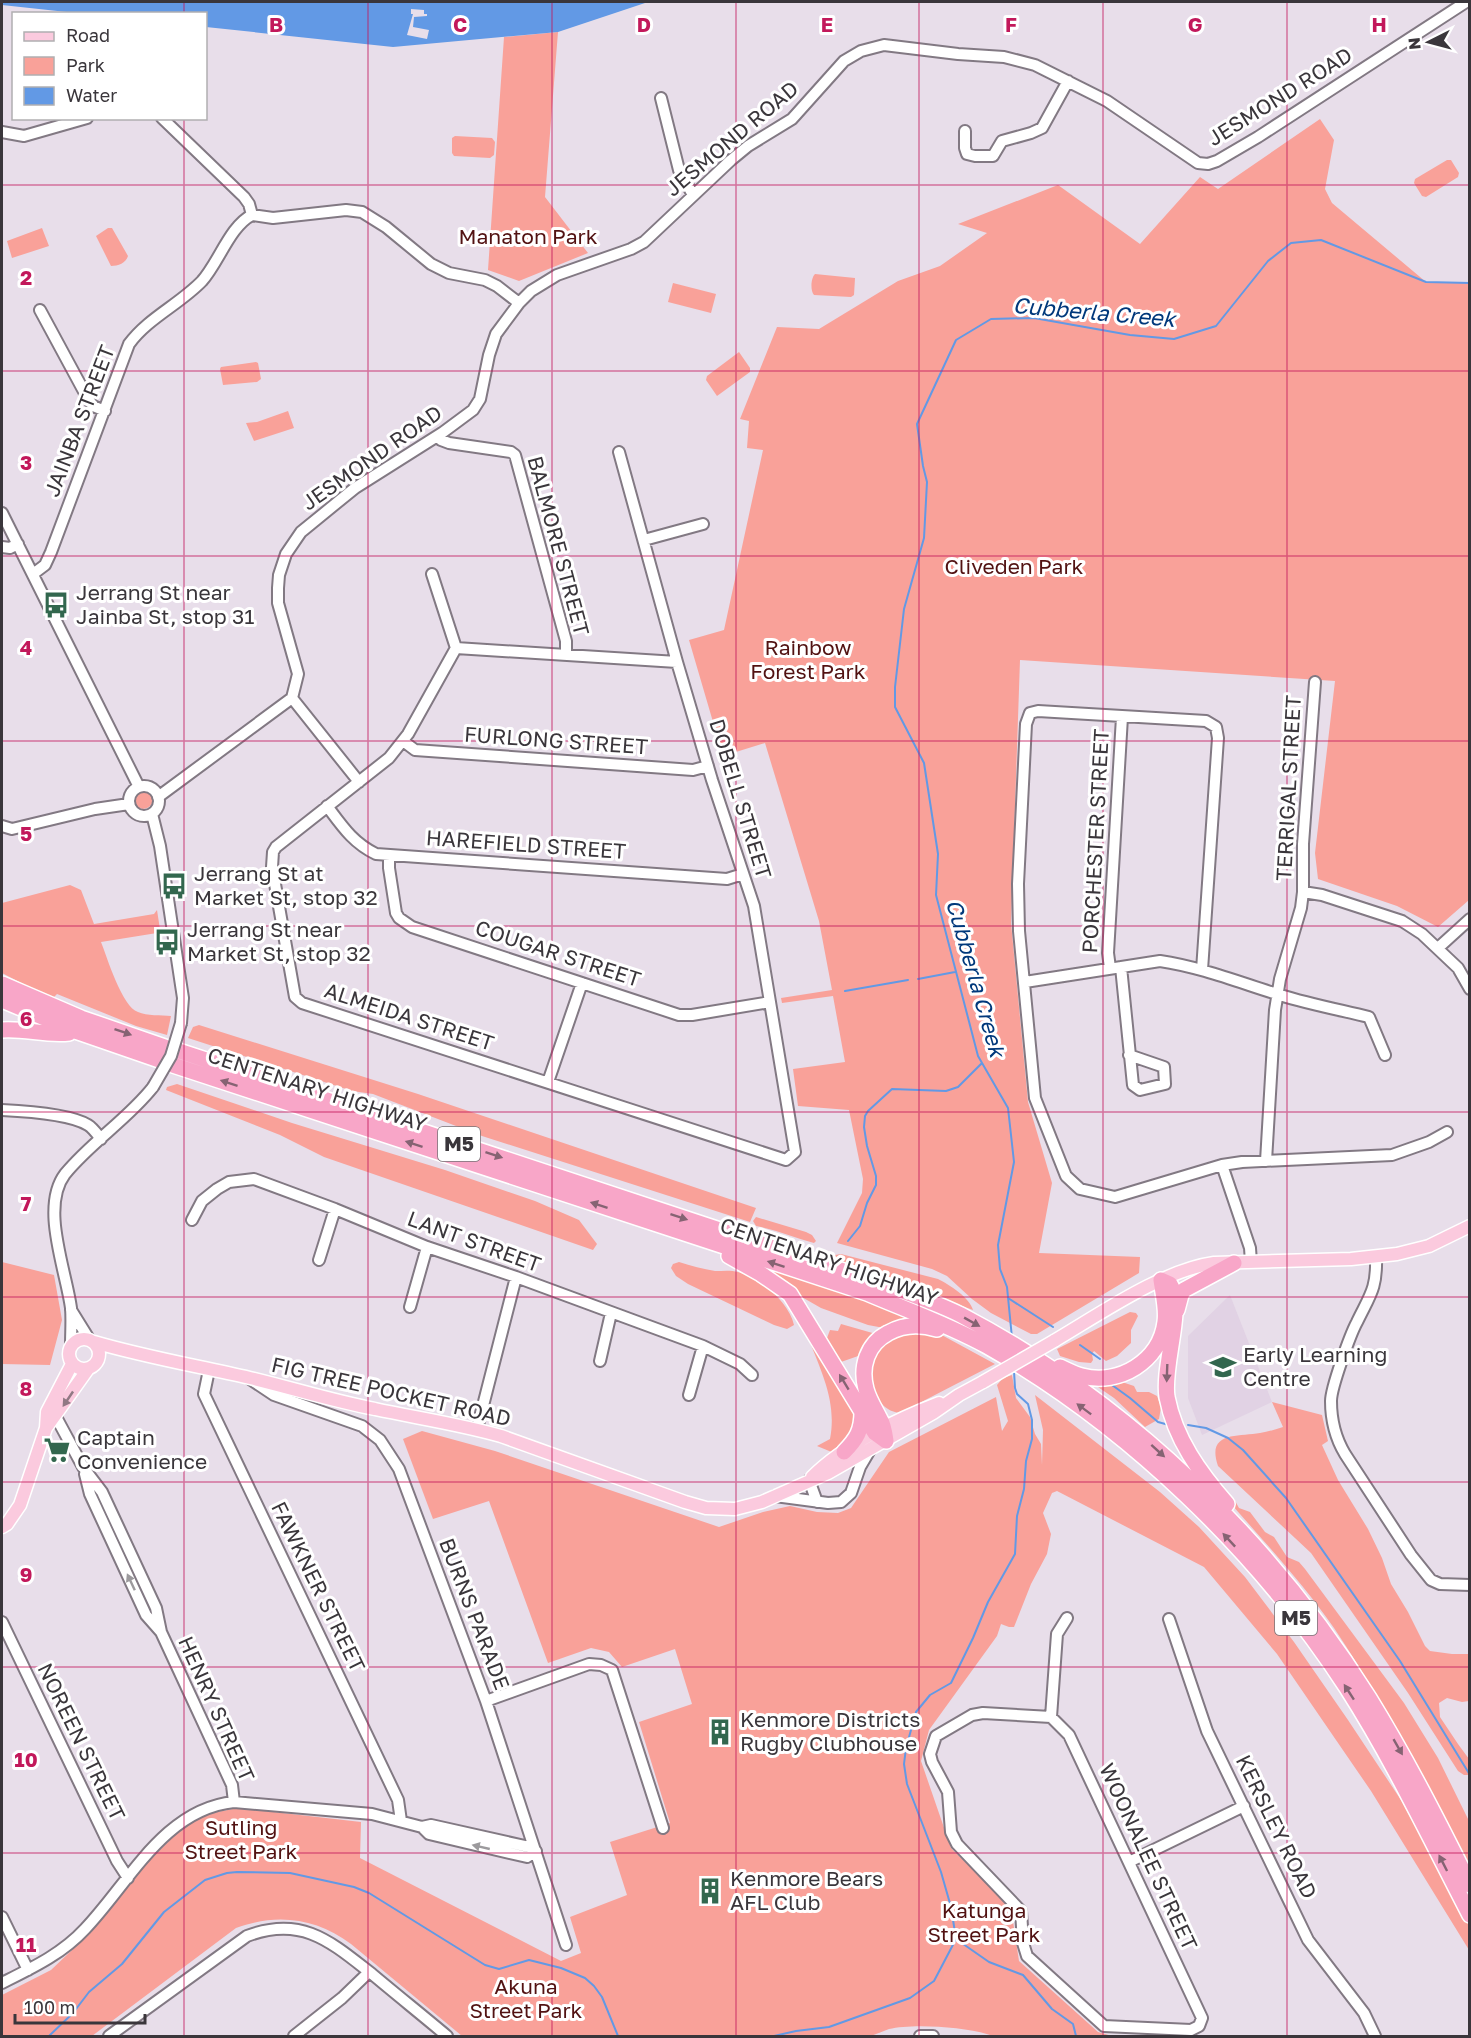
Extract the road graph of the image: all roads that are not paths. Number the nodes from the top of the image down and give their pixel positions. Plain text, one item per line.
1 (1466, 2) edge
2 (1068, 81) junction
3 (661, 98) dead end
4 (80, 120) edge
5 (164, 120) edge
6 (965, 131) dead end
7 (2, 132) edge
8 (693, 195) junction
9 (252, 215) junction
10 (519, 303) junction
11 (40, 310) dead end
12 (105, 411) junction
13 (438, 436) junction
14 (619, 452) dead end
15 (2, 513) edge
16 (703, 524) dead end
17 (644, 540) junction
18 (18, 544) junction
19 (2, 547) edge
20 (33, 574) junction
21 (432, 574) dead end
22 (456, 648) junction
23 (566, 655) junction
24 (677, 662) junction
25 (1315, 682) dead end
26 (292, 698) junction
27 (1122, 717) junction
28 (403, 741) junction
29 (708, 766) junction
30 (359, 782) junction
31 (139, 787) junction
32 (158, 797) junction
33 (129, 804) junction
34 (327, 806) junction
35 (152, 814) junction
36 (2, 826) edge
37 (389, 856) junction
38 (743, 874) junction
39 (1303, 892) junction
40 (1470, 920) edge
41 (1438, 948) junction
42 (1115, 968) junction
43 (1202, 970) junction
44 (1025, 982) junction
45 (582, 983) junction
46 (2, 984) edge
47 (1470, 990) edge
48 (1277, 994) junction
49 (2, 1000) edge
50 (770, 1002) junction
51 (79, 1025) junction
52 (2, 1030) edge
53 (1129, 1055) dead end
54 (1384, 1055) dead end
55 (169, 1056) junction
56 (548, 1082) junction
57 (2, 1110) edge
58 (1447, 1132) dead end
59 (101, 1139) junction
60 (786, 1160) joint
61 (1266, 1161) junction
62 (1222, 1165) junction
63 (335, 1209) junction
64 (192, 1220) dead end
65 (654, 1223) junction
66 (1470, 1226) edge
67 (427, 1247) junction
68 (1376, 1257) junction
69 (319, 1260) dead end
70 (1251, 1262) junction
71 (1234, 1263) junction
72 (516, 1277) junction
73 (1161, 1280) junction
74 (410, 1307) dead end
75 (71, 1310) junction
76 (612, 1314) junction
77 (1174, 1322) junction
78 (949, 1327) junction
79 (91, 1340) junction
80 (71, 1345) junction
81 (703, 1346) junction
82 (128, 1352) junction
83 (600, 1361) dead end
84 (72, 1364) junction
85 (1046, 1364) junction
86 (92, 1366) junction
87 (208, 1370) junction
88 (752, 1376) dead end
89 (250, 1378) junction
90 (689, 1395) dead end
91 (959, 1395) junction
92 (862, 1412) junction
93 (51, 1415) junction
94 (477, 1429) junction
95 (885, 1429) junction
96 (870, 1450) junction
97 (844, 1452) junction
98 (809, 1480) junction
99 (775, 1497) junction
100 (817, 1502) junction
101 (2, 1527) edge
102 (1240, 1530) junction
103 (1470, 1585) edge
104 (1067, 1618) dead end
105 (1169, 1619) dead end
106 (2, 1622) edge
107 (486, 1701) junction
108 (1051, 1717) junction
109 (234, 1802) junction
110 (1244, 1806) junction
111 (401, 1821) junction
112 (663, 1828) dead end
113 (536, 1851) junction
114 (1129, 1862) junction
115 (128, 1878) junction
116 (1470, 1885) edge
117 (1470, 1915) edge
118 (2, 1917) edge
119 (566, 1945) dead end
120 (28, 1970) junction
121 (369, 1972) junction
122 (2, 1983) edge
123 (922, 2036) edge
124 (109, 2037) edge
125 (294, 2037) edge
126 (447, 2037) edge
127 (933, 2037) edge
128 (1376, 2037) edge

1 - 2 street, JESMOND ROAD
2 - 6 street
2 - 8 street, JESMOND ROAD
3 - 8 street
4 - 7 street
5 - 9 street
8 - 10 street, JESMOND ROAD
9 - 10 street
9 - 12 street, JAINBA STREET
10 - 13 street, JESMOND ROAD
11 - 12 street
12 - 20 street, JAINBA STREET
13 - 23 street, BALMORE STREET
13 - 26 street, JESMOND ROAD
14 - 17 street, DOBELL STREET
15 - 18 street
16 - 17 street
17 - 24 street, DOBELL STREET
18 - 19 street
18 - 20 street
20 - 31 street
21 - 22 street
22 - 23 street
22 - 28 street, ALMEIDA STREET
23 - 24 street
24 - 29 street, DOBELL STREET
25 - 39 street, TERRIGAL STREET
26 - 30 street
26 - 32 street
27 - 42 street, PORCHESTER STREET
27 - 43 street
27 - 44 street
28 - 29 street, FURLONG STREET
28 - 30 street, ALMEIDA STREET
29 - 38 street, DOBELL STREET
30 - 34 street, ALMEIDA STREET
31 - 32 street
31 - 33 street
32 - 35 street
33 - 35 street
33 - 36 street
34 - 37 street, HAREFIELD STREET
34 - 56 street, ALMEIDA STREET
35 - 59 street, bridge
37 - 38 street, HAREFIELD STREET
37 - 45 street, COUGAR STREET
38 - 50 street, DOBELL STREET
39 - 41 street, TERRIGAL STREET
39 - 48 street
40 - 41 street
41 - 47 street, TERRIGAL STREET
42 - 43 street
42 - 44 street
42 - 53 street, PORCHESTER STREET
43 - 48 street
44 - 62 street
45 - 50 street, COUGAR STREET
45 - 56 street
46 - 51 highway, M5
48 - 54 street
48 - 61 street
49 - 51 highway, M5
50 - 60 street, DOBELL STREET
51 - 52 highway
51 - 55 highway, CENTENARY HIGHWAY / M5
65 -> 55 highway, CENTENARY HIGHWAY / M5
55 -> 85 highway, CENTENARY HIGHWAY / M5
56 - 60 street, ALMEIDA STREET
57 - 59 street
58 - 61 street
59 - 75 street
61 - 62 street
62 - 70 street
63 - 64 street, LANT STREET
63 - 67 street, LANT STREET
63 - 69 street
78 -> 65 highway, CENTENARY HIGHWAY / M5
92 -> 65 highway
66 - 68 main road, FIG TREE POCKET ROAD
67 - 72 street, LANT STREET
67 - 74 street
68 - 70 main road, FIG TREE POCKET ROAD
68 - 103 street
70 - 71 main road, FIG TREE POCKET ROAD
71 - 73 main road, FIG TREE POCKET ROAD
71 - 77 highway
72 - 76 street, LANT STREET
72 - 94 street
73 - 77 highway
73 - 85 highway
73 - 91 main road, FIG TREE POCKET ROAD, bridge
75 - 79 street
75 - 80 street
76 - 81 street, LANT STREET
76 - 83 street
77 -> 102 highway
78 - 95 highway
117 -> 78 highway, CENTENARY HIGHWAY / M5
79 - 80 main road
79 - 82 main road, FIG TREE POCKET ROAD
79 - 86 main road
80 - 84 main road
81 - 88 street, LANT STREET
81 - 90 street
82 - 86 main road
82 - 87 main road, FIG TREE POCKET ROAD
84 - 86 main road
84 - 93 main road
85 -> 102 highway, CENTENARY HIGHWAY / M5
86 -> 93 main road
87 - 89 main road, FIG TREE POCKET ROAD
87 - 111 street, FAWKNER STREET
89 - 94 main road, FIG TREE POCKET ROAD
89 - 107 street, BURNS PARADE
91 - 95 main road, FIG TREE POCKET ROAD
91 - 95 main road, FIG TREE POCKET ROAD
92 - 95 highway
92 - 97 highway
93 - 101 main road
93 - 109 street, HENRY STREET
94 - 99 main road, FIG TREE POCKET ROAD
95 - 96 main road, FIG TREE POCKET ROAD
95 - 97 main road, FIG TREE POCKET ROAD
96 - 98 main road, FIG TREE POCKET ROAD
96 - 100 street
97 - 98 main road, FIG TREE POCKET ROAD
98 - 99 main road, FIG TREE POCKET ROAD
98 - 100 street
99 - 100 street
102 -> 116 highway, CENTENARY HIGHWAY / M5
104 - 108 street
105 - 110 street, KERSLEY ROAD
106 - 115 street, NOREEN STREET
107 - 112 street
107 - 113 street, BURNS PARADE
108 - 114 street, WOONALEE STREET
108 - 114 street, WOONALEE STREET
109 - 111 street
109 - 115 street
110 - 114 street
110 - 128 street, KERSLEY ROAD
111 - 113 street
113 - 119 street, BURNS PARADE
115 - 120 street
118 - 120 street
120 - 122 street
121 - 124 street
121 - 125 street
121 - 126 street
123 - 127 street

